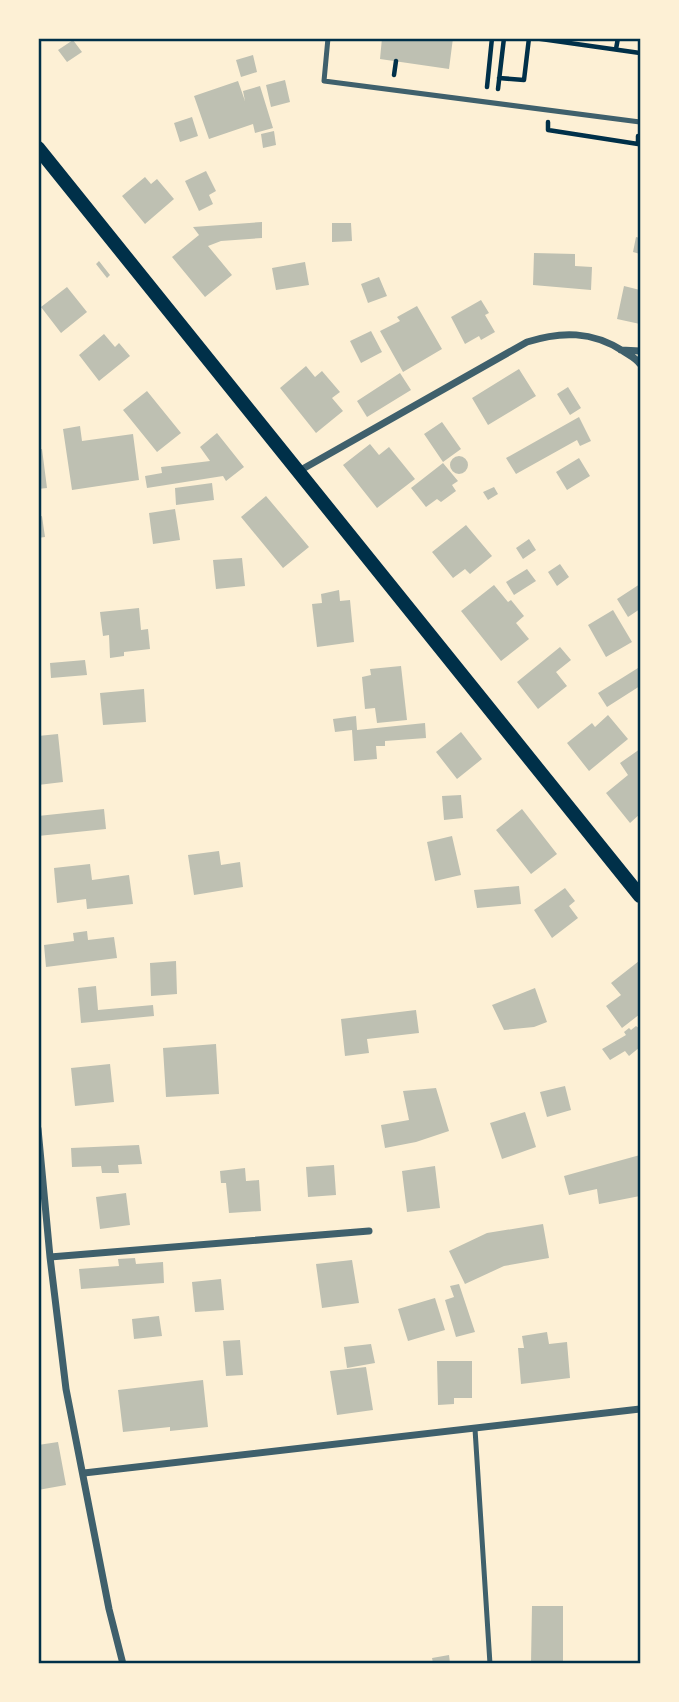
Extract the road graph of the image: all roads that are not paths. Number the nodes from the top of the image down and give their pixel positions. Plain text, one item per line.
1 (328, 38) edge
2 (640, 122) edge
3 (38, 148) edge
4 (621, 350) junction
5 (640, 351) edge
6 (640, 364) edge
7 (299, 471) junction
8 (640, 896) edge
9 (38, 1129) edge
10 (369, 1231) dead end
11 (50, 1257) junction
12 (640, 1409) edge
13 (475, 1429) junction
14 (84, 1473) junction
15 (123, 1664) edge
16 (491, 1664) edge

1 - 2 lane
3 - 7 main road
4 - 5 street
4 - 6 street
4 - 7 street
7 - 8 main road
9 - 11 street
10 - 11 street
11 - 14 street
12 - 13 street
13 - 14 street
13 - 16 lane
14 - 15 street

